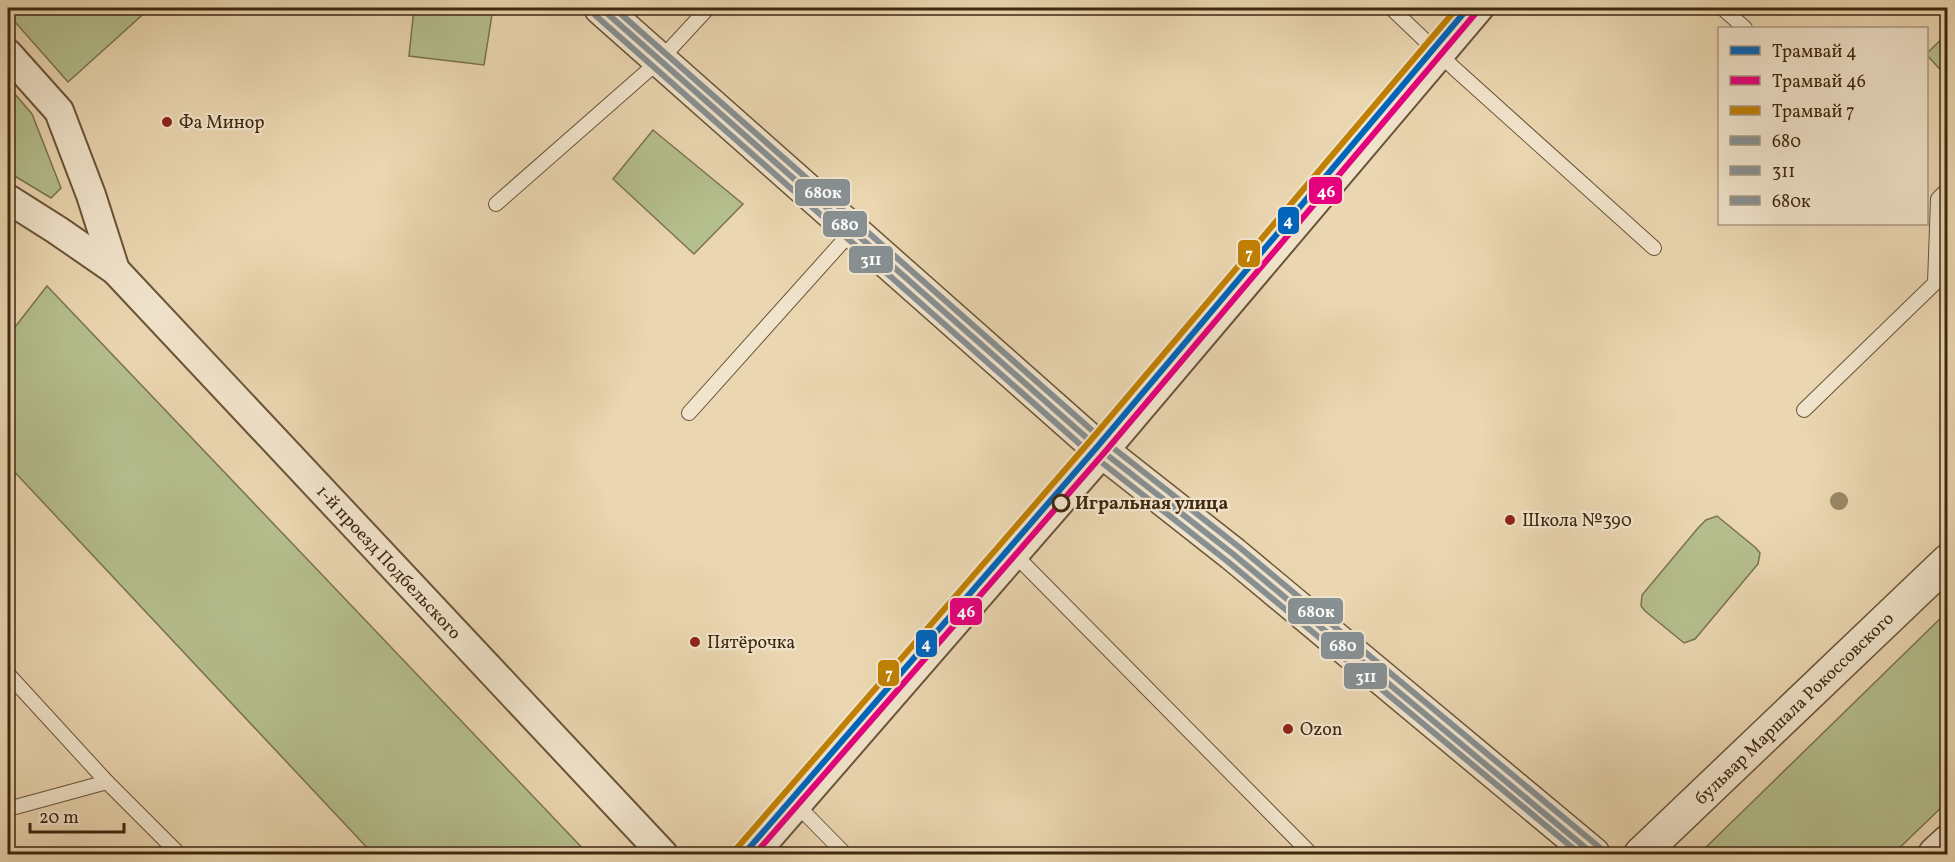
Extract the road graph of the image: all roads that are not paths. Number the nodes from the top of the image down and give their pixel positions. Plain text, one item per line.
1 (601, 8) edge
2 (708, 8) edge
3 (1391, 8) edge
4 (1479, 8) edge
5 (1722, 8) edge
6 (1744, 27) edge
7 (8, 54) edge
8 (1438, 54) junction
9 (660, 60) junction
10 (1947, 189) edge
11 (91, 195) junction
12 (8, 200) edge
13 (496, 204) dead end
14 (57, 230) junction
15 (853, 230) junction
16 (1654, 248) dead end
17 (115, 270) junction
18 (1804, 410) dead end
19 (689, 413) dead end
20 (1103, 452) junction
21 (1014, 554) junction
22 (1947, 561) edge
23 (8, 674) edge
24 (107, 782) junction
25 (797, 805) junction
26 (8, 808) edge
27 (1947, 842) edge
28 (178, 855) edge
29 (663, 855) edge
30 (754, 855) edge
31 (845, 855) edge
32 (1311, 855) edge
33 (1593, 855) edge
34 (1641, 855) edge
35 (1935, 855) edge

1 - 9 street
2 - 9 lane
3 - 8 lane
4 - 8 street
5 - 6 lane
7 - 11 street, 1-й проезд Подбельского
8 - 16 lane
8 - 20 street
9 - 13 lane
9 - 15 street
10 - 18 lane
11 - 14 street
11 - 17 street, 1-й проезд Подбельского
12 - 14 street, 1-й проезд Подбельского
14 - 17 street, 1-й проезд Подбельского
15 - 19 lane
15 - 20 street
17 - 29 street, 1-й проезд Подбельского
20 - 21 street
20 - 33 street
21 - 25 street
21 - 32 lane
22 - 34 street, бульвар Маршала Рокоссовского
23 - 24 lane
24 - 26 lane
24 - 28 lane
25 - 30 street
25 - 31 lane
27 - 35 street

